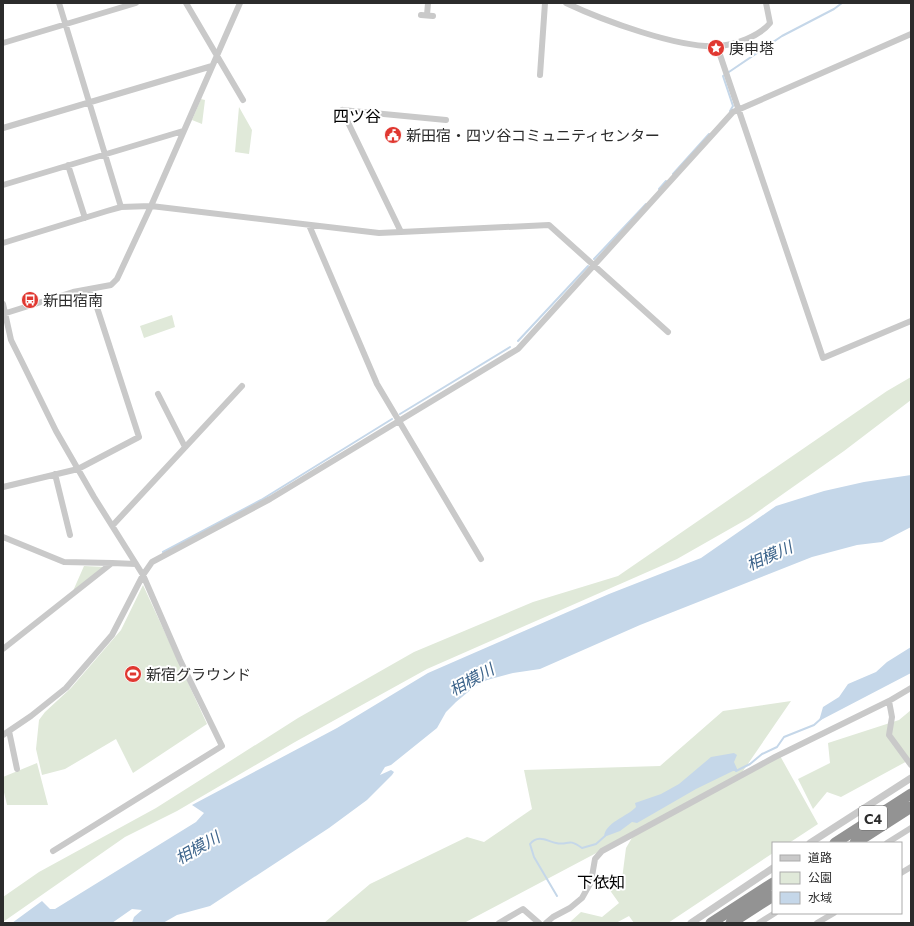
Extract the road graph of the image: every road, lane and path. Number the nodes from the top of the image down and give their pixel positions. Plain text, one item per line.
1 (59, 3) edge
2 (136, 3) edge
3 (186, 3) edge
4 (240, 3) edge
5 (428, 3) edge
6 (544, 3) edge
7 (566, 3) edge
8 (766, 3) edge
9 (427, 15) dead end
10 (66, 24) junction
11 (911, 34) edge
12 (3, 43) edge
13 (717, 46) junction
14 (217, 56) junction
15 (212, 66) junction
16 (540, 75) dead end
17 (243, 100) dead end
18 (89, 102) junction
19 (738, 109) junction
20 (446, 120) dead end
21 (3, 128) edge
22 (184, 131) junction
23 (106, 154) junction
24 (68, 165) junction
25 (3, 185) edge
26 (151, 206) junction
27 (121, 207) junction
28 (84, 218) junction
29 (309, 225) junction
30 (401, 232) junction
31 (3, 243) edge
32 (595, 264) junction
33 (91, 289) junction
34 (3, 304) edge
35 (3, 314) edge
36 (911, 321) edge
37 (668, 332) dead end
38 (242, 386) dead end
39 (158, 394) dead end
40 (398, 420) junction
41 (185, 447) junction
42 (78, 469) junction
43 (55, 474) junction
44 (3, 487) edge
45 (112, 525) junction
46 (70, 535) dead end
47 (3, 537) edge
48 (481, 558) dead end
49 (112, 563) junction
50 (136, 564) junction
51 (143, 575) junction
52 (3, 649) edge
53 (911, 688) edge
54 (889, 701) junction
55 (6, 733) edge
56 (910, 763) edge
57 (16, 769) dead end
58 (911, 778) edge
59 (911, 794) edge
60 (911, 807) edge
61 (911, 828) edge
62 (812, 842) edge
63 (837, 842) edge
64 (857, 842) edge
65 (889, 842) edge
66 (53, 851) dead end
67 (911, 867) edge
68 (772, 869) edge
69 (902, 872) edge
70 (772, 884) edge
71 (772, 897) edge
72 (773, 914) edge
73 (832, 914) edge
74 (499, 923) edge
75 (539, 923) edge
76 (546, 923) edge
77 (691, 923) edge
78 (711, 923) edge
79 (731, 923) edge
80 (758, 923) edge
81 (817, 923) edge

1 - 10 street
2 - 10 street
3 - 14 street
4 - 14 street
5 - 9 street
6 - 16 street
7 - 13 street
8 - 13 street
10 - 12 street
10 - 18 street
11 - 19 street
13 - 19 street
14 - 15 street
14 - 17 street
15 - 18 street
15 - 22 street
18 - 21 street
18 - 23 street
19 - 32 street
19 - 36 street
20 - 30 street
22 - 23 street
22 - 26 street
23 - 24 street
23 - 27 street
24 - 25 street
24 - 28 street
26 - 27 street
26 - 29 street
26 - 33 street
27 - 28 street
28 - 31 street
29 - 30 street
29 - 40 street
30 - 32 street
32 - 37 street
32 - 40 street
33 - 35 street
33 - 42 street
34 - 35 street
35 - 42 street
38 - 41 street
39 - 41 street
40 - 48 street
40 - 51 street
41 - 45 street
42 - 43 street
42 - 45 street
43 - 44 street
43 - 46 street
45 - 50 street
47 - 49 street
49 - 50 street
49 - 52 street
50 - 51 street
51 - 55 street
51 - 66 street
53 - 54 street
54 - 56 street
54 - 76 street
55 - 57 street
58 - 62 street
59 - 63 highway, C4
60 - 64 highway, C4
61 - 65 street
67 - 69 street
68 - 77 street
70 - 78 highway
71 - 79 highway
72 - 80 street
73 - 81 street
74 - 75 street

